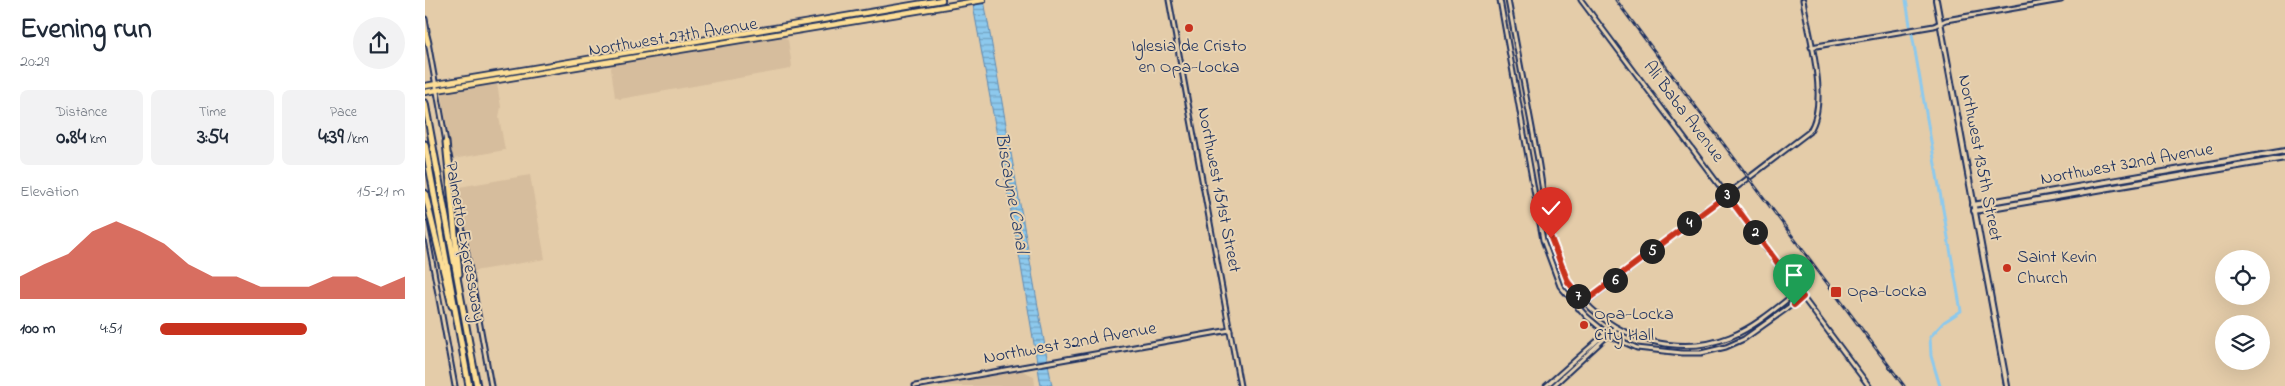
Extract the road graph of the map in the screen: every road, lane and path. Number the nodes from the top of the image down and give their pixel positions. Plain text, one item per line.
1 (942, 0) edge
2 (983, 0) edge
3 (1169, 0) edge
4 (1500, 0) edge
5 (1508, 0) edge
6 (1581, 0) edge
7 (1803, 0) edge
8 (1936, 0) edge
9 (2061, 0) edge
10 (425, 20) edge
11 (826, 20) junction
12 (1940, 23) junction
13 (425, 31) edge
14 (792, 32) junction
15 (428, 44) junction
16 (653, 48) junction
17 (1811, 48) junction
18 (654, 55) junction
19 (1518, 56) junction
20 (1510, 58) junction
21 (435, 84) junction
22 (425, 86) edge
23 (437, 90) junction
24 (425, 92) edge
25 (425, 103) edge
26 (446, 142) junction
27 (425, 144) edge
28 (2285, 151) edge
29 (2285, 158) edge
30 (425, 193) edge
31 (1727, 195) junction
32 (1973, 205) junction
33 (1974, 211) junction
34 (425, 222) edge
35 (1798, 291) junction
36 (459, 292) junction
37 (1803, 297) junction
38 (1584, 302) junction
39 (1578, 308) junction
40 (458, 326) junction
41 (1616, 328) junction
42 (1230, 330) junction
43 (1608, 334) junction
44 (455, 386) edge
45 (469, 386) edge
46 (477, 386) edge
47 (491, 386) edge
48 (915, 386) edge
49 (1240, 386) edge
50 (1546, 386) edge
51 (1553, 386) edge
52 (1869, 386) edge
53 (2007, 386) edge

1 - 11 main road, Northwest 27th Avenue
2 - 14 main road, Northwest 27th Avenue
3 - 42 street, Northwest 151st Street
4 - 20 street
5 - 19 street
6 - 31 street, Ali Baba Avenue
7 - 17 street
8 - 12 main road, Northwest 135th Street
9 - 12 street
10 - 15 street
11 - 14 main road
11 - 16 main road, Northwest 27th Avenue
12 - 17 street
12 - 32 main road, Northwest 135th Street
13 - 15 highway
14 - 18 main road, Northwest 27th Avenue
15 - 21 street
16 - 18 main road
16 - 21 main road, Northwest 27th Avenue
17 - 31 street
18 - 23 main road, Northwest 27th Avenue
19 - 20 street
19 - 38 street
20 - 39 street
21 - 22 main road, Northwest 27th Avenue
21 - 23 street
23 - 24 main road, Northwest 27th Avenue
23 - 26 street
25 - 36 highway, Palmetto Expressway
26 - 36 highway
26 - 47 street
27 - 40 highway, Palmetto Expressway
28 - 32 main road, Northwest 32nd Avenue
29 - 33 main road, Northwest 32nd Avenue
30 - 40 highway
31 - 35 street, Ali Baba Avenue
31 - 38 street
32 - 33 main road, Northwest 135th Street
33 - 53 main road, Northwest 135th Street
34 - 44 street
35 - 37 street, Ali Baba Avenue
35 - 41 street
36 - 46 highway, Palmetto Expressway
37 - 43 street
37 - 52 street, Ali Baba Avenue
38 - 39 street
38 - 41 street
39 - 43 street
40 - 45 highway, Palmetto Expressway
41 - 43 street
42 - 48 street, Northwest 32nd Avenue
42 - 49 street, Northwest 151st Street
43 - 50 street
43 - 51 street

